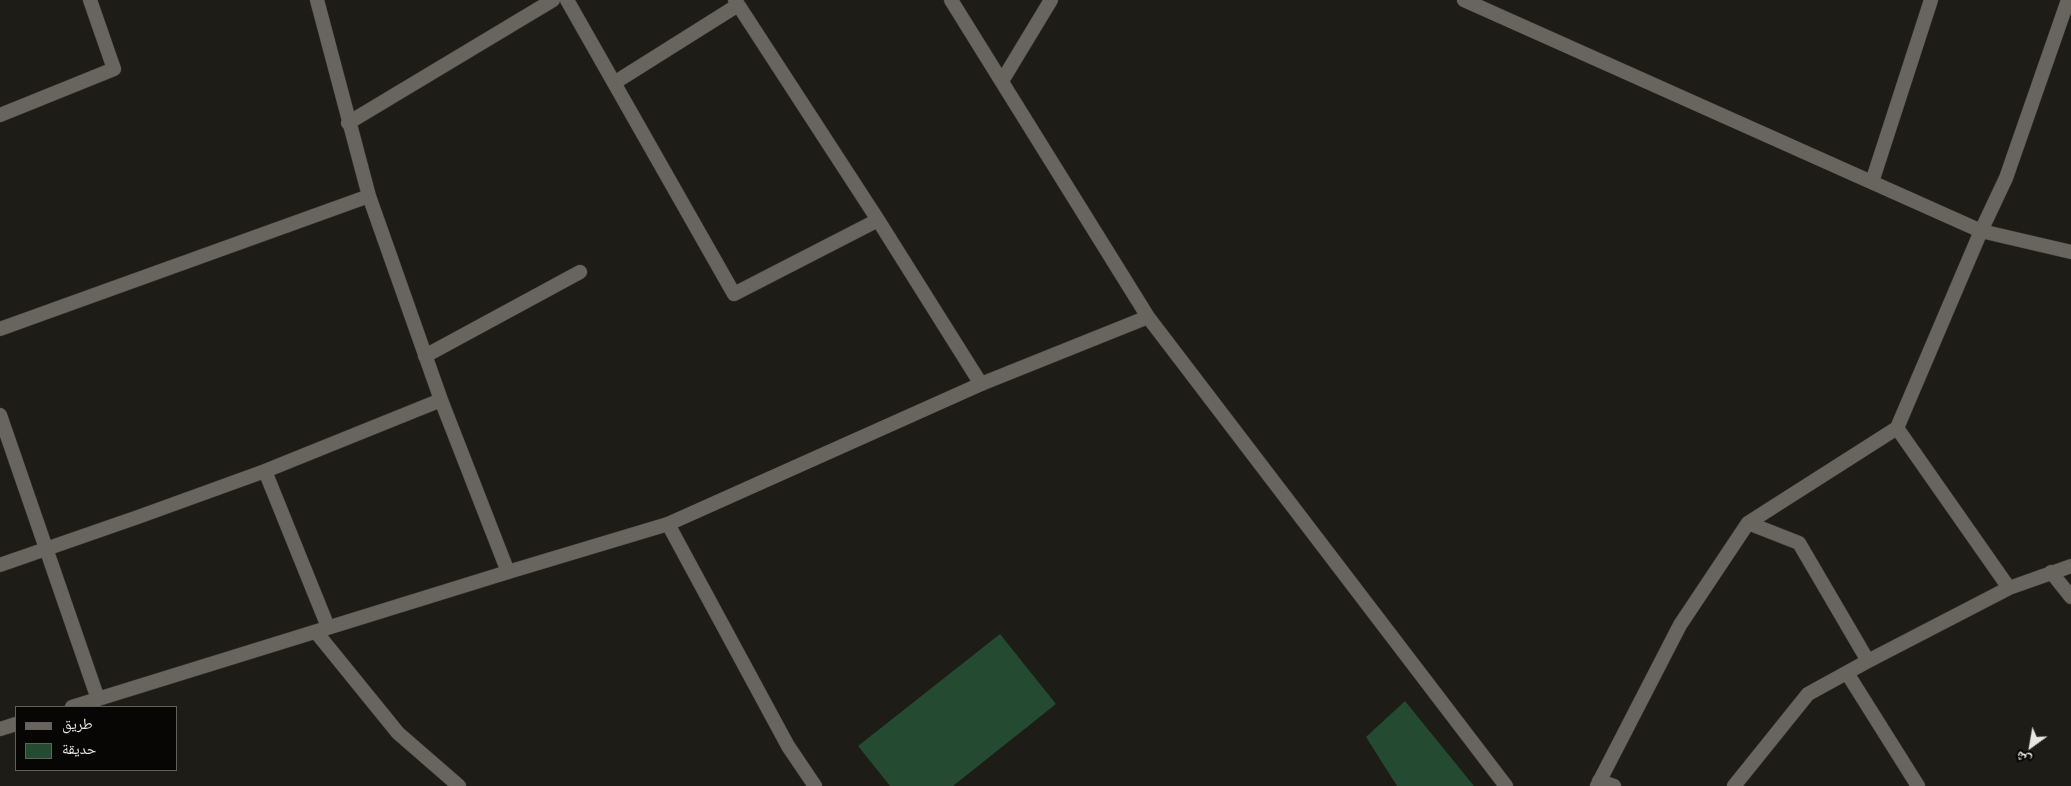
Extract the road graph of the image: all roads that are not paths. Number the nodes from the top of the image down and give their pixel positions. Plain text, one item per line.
1 (90, 0) edge
2 (317, 0) edge
3 (553, 0) edge
4 (567, 0) edge
5 (951, 0) edge
6 (1051, 0) edge
7 (1464, 0) edge
8 (1930, 0) edge
9 (2068, 0) edge
10 (736, 3) edge
11 (1002, 81) junction
12 (614, 83) junction
13 (0, 115) edge
14 (348, 123) junction
15 (1872, 182) junction
16 (369, 196) junction
17 (878, 220) junction
18 (1981, 231) junction
19 (2071, 252) edge
20 (580, 272) dead end
21 (1148, 317) junction
22 (0, 329) edge
23 (426, 356) junction
24 (981, 384) junction
25 (441, 400) junction
26 (0, 415) edge
27 (1897, 428) junction
28 (265, 471) junction
29 (1748, 523) junction
30 (668, 524) junction
31 (45, 549) junction
32 (0, 565) edge
33 (2071, 566) edge
34 (508, 572) junction
35 (2052, 572) junction
36 (2009, 588) junction
37 (2071, 597) edge
38 (322, 630) junction
39 (1868, 661) junction
40 (1847, 673) junction
41 (98, 699) junction
42 (75, 706) edge
43 (15, 724) edge
44 (0, 729) edge
45 (1598, 784) edge
46 (459, 786) edge
47 (815, 786) edge
48 (1506, 786) edge
49 (1614, 786) edge
50 (1734, 786) edge
51 (1918, 786) edge

1 - 13 street
2 - 14 street
3 - 14 street
4 - 12 street
5 - 11 street
6 - 11 street
7 - 15 street
8 - 15 street
9 - 18 street
10 - 12 street
10 - 17 street
11 - 21 street
12 - 17 street
14 - 16 street
15 - 18 street
16 - 22 street
16 - 23 street
17 - 24 street
18 - 19 street
18 - 27 street
20 - 23 street
21 - 24 street
21 - 48 street
23 - 25 street
24 - 30 street
25 - 28 street
25 - 34 street
26 - 31 street
27 - 29 street
27 - 36 street
28 - 31 street
28 - 38 street
29 - 39 street
29 - 45 street
30 - 34 street
30 - 47 street
31 - 32 street
31 - 41 street
33 - 35 street
34 - 38 street
35 - 36 street
35 - 37 street
36 - 39 street
38 - 41 street
38 - 46 street
39 - 40 street
40 - 50 street
40 - 51 street
41 - 42 street
43 - 44 street
45 - 49 street

